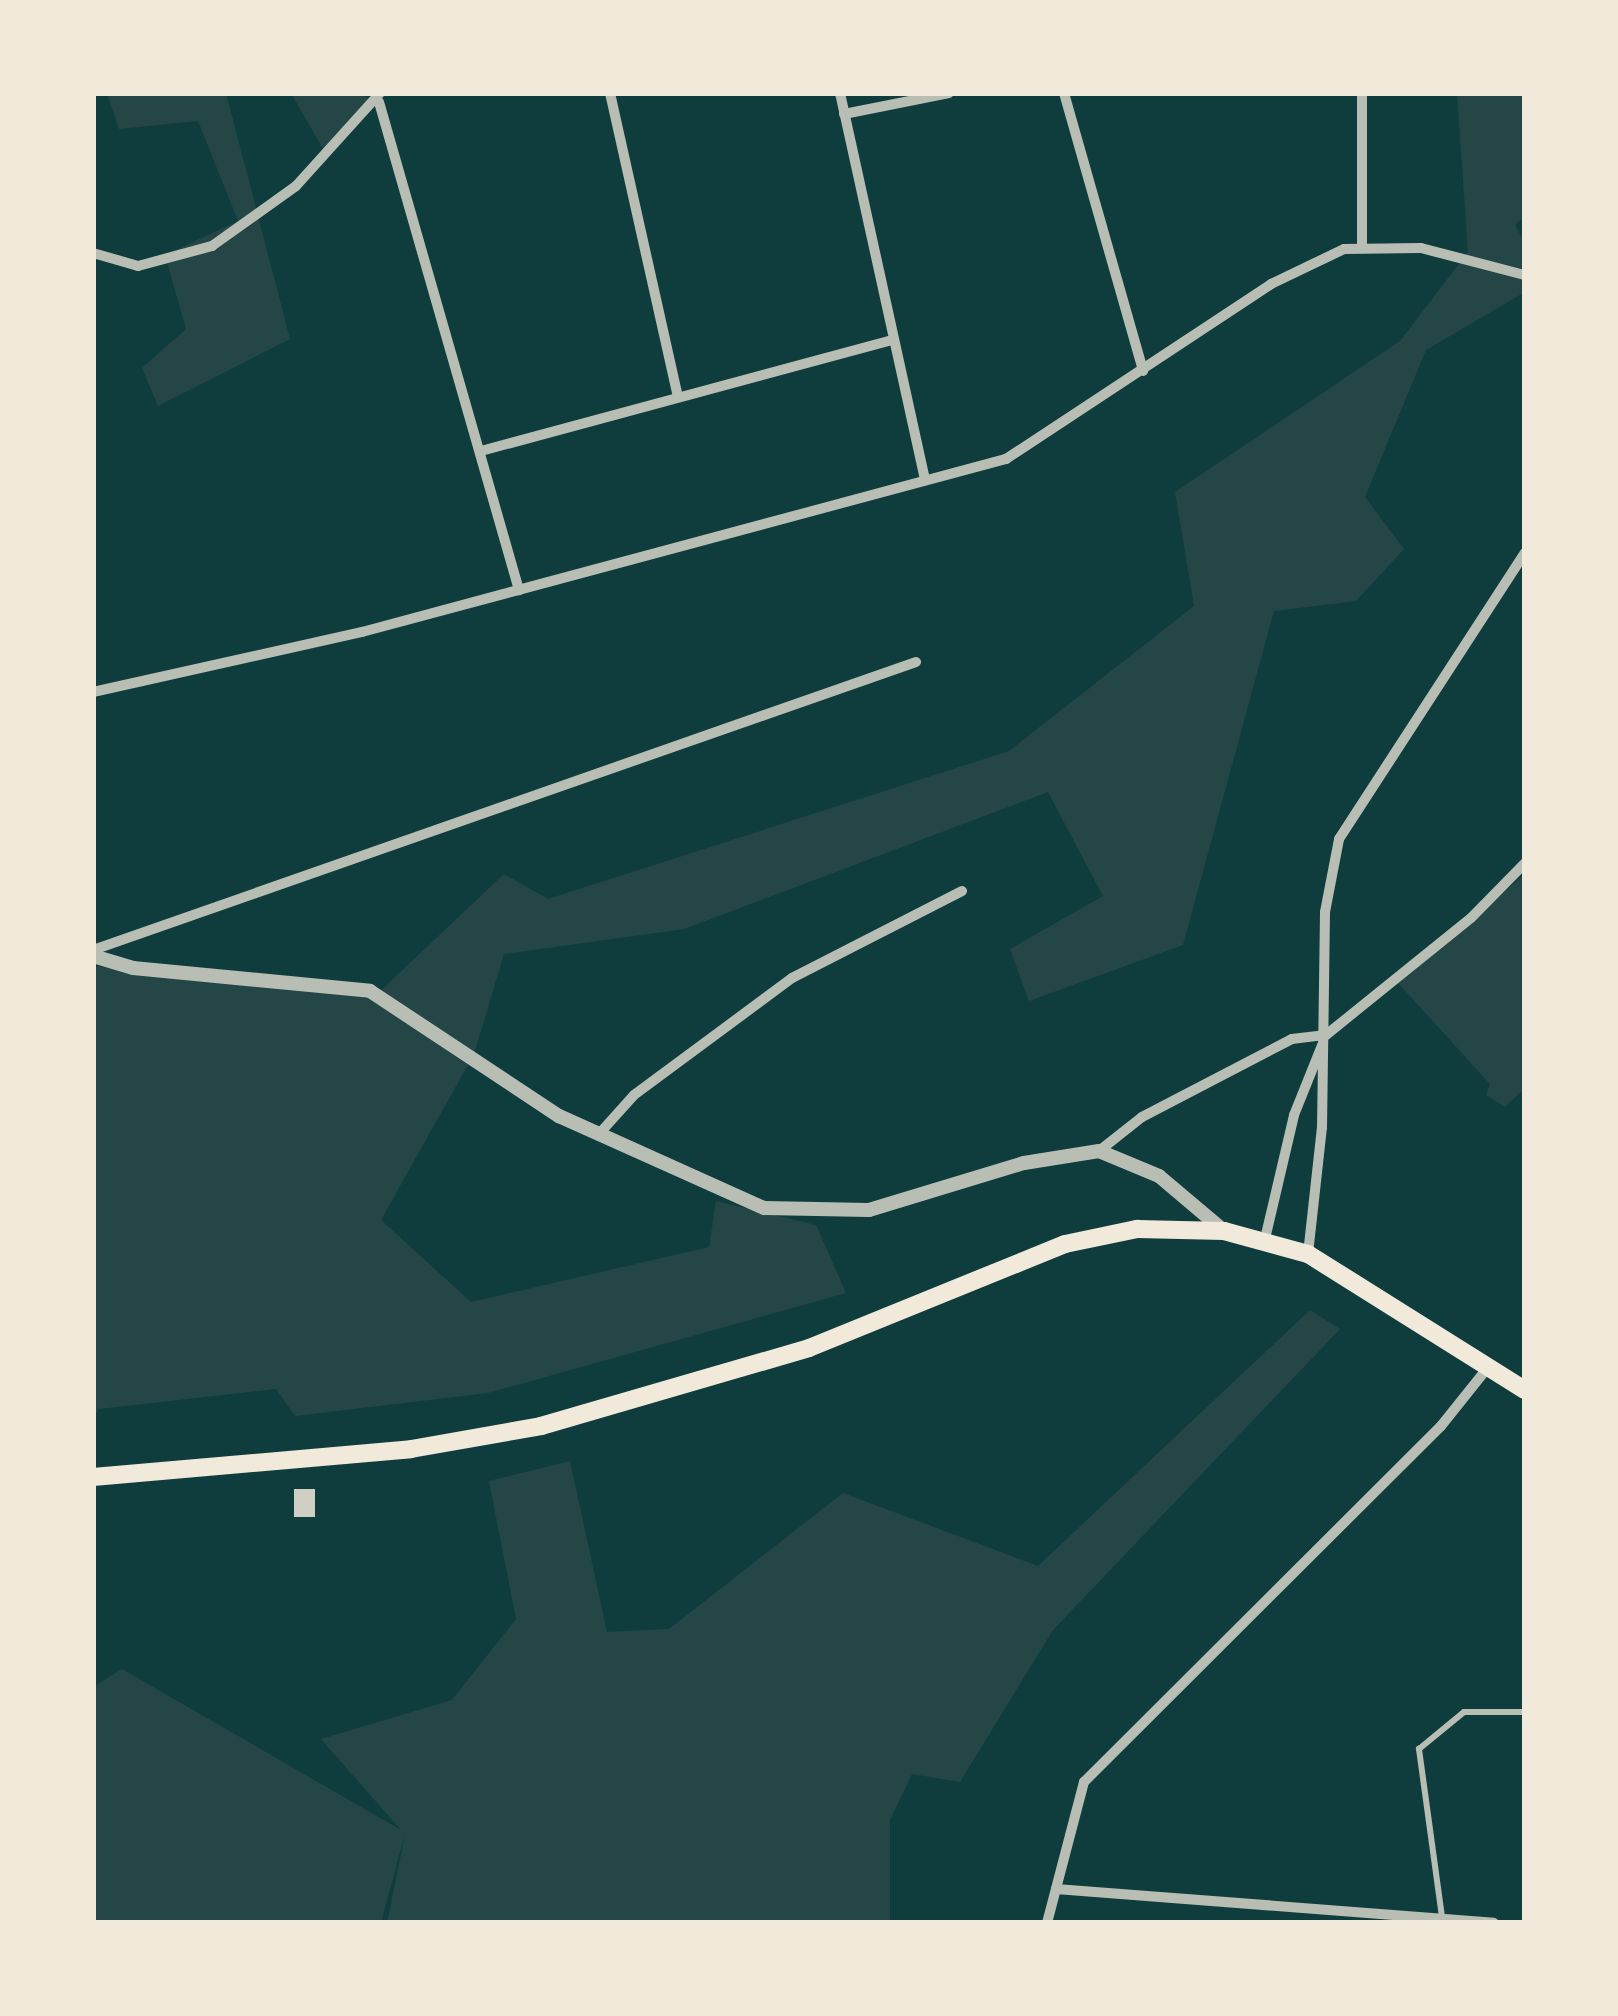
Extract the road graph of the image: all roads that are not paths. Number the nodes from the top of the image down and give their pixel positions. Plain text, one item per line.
1 (610, 93) edge
2 (840, 93) edge
3 (949, 93) edge
4 (1064, 93) edge
5 (1362, 93) edge
6 (380, 98) edge
7 (844, 114) junction
8 (1362, 247) junction
9 (93, 253) edge
10 (1525, 274) edge
11 (891, 340) junction
12 (1143, 371) junction
13 (678, 396) junction
14 (481, 451) junction
15 (926, 480) junction
16 (1525, 553) edge
17 (519, 590) junction
18 (916, 662) dead end
19 (93, 692) edge
20 (1525, 863) edge
21 (962, 891) dead end
22 (93, 953) edge
23 (1326, 1035) junction
24 (599, 1135) junction
25 (1099, 1150) junction
26 (1224, 1231) junction
27 (1265, 1239) junction
28 (1308, 1254) junction
29 (1489, 1366) junction
30 (1525, 1390) edge
31 (93, 1477) edge
32 (1525, 1712) edge
33 (1056, 1889) junction
34 (1442, 1917) junction
35 (1047, 1923) edge
36 (1494, 1923) edge

1 - 13 street
2 - 7 street
3 - 7 street
4 - 12 street
5 - 8 street
6 - 9 street
6 - 14 street
7 - 11 street
8 - 10 street
8 - 12 street
11 - 13 street
11 - 15 street
12 - 15 street
13 - 14 street
14 - 17 street
15 - 17 street
16 - 23 street
17 - 19 street
18 - 22 street
20 - 23 street
21 - 24 street
22 - 24 street
23 - 25 street
23 - 27 street
23 - 28 street
24 - 25 street
25 - 26 street
26 - 27 main road
26 - 31 main road
27 - 28 main road
28 - 29 main road
29 - 30 main road
29 - 33 street
32 - 34 lane
33 - 34 street
33 - 35 street
34 - 36 street

